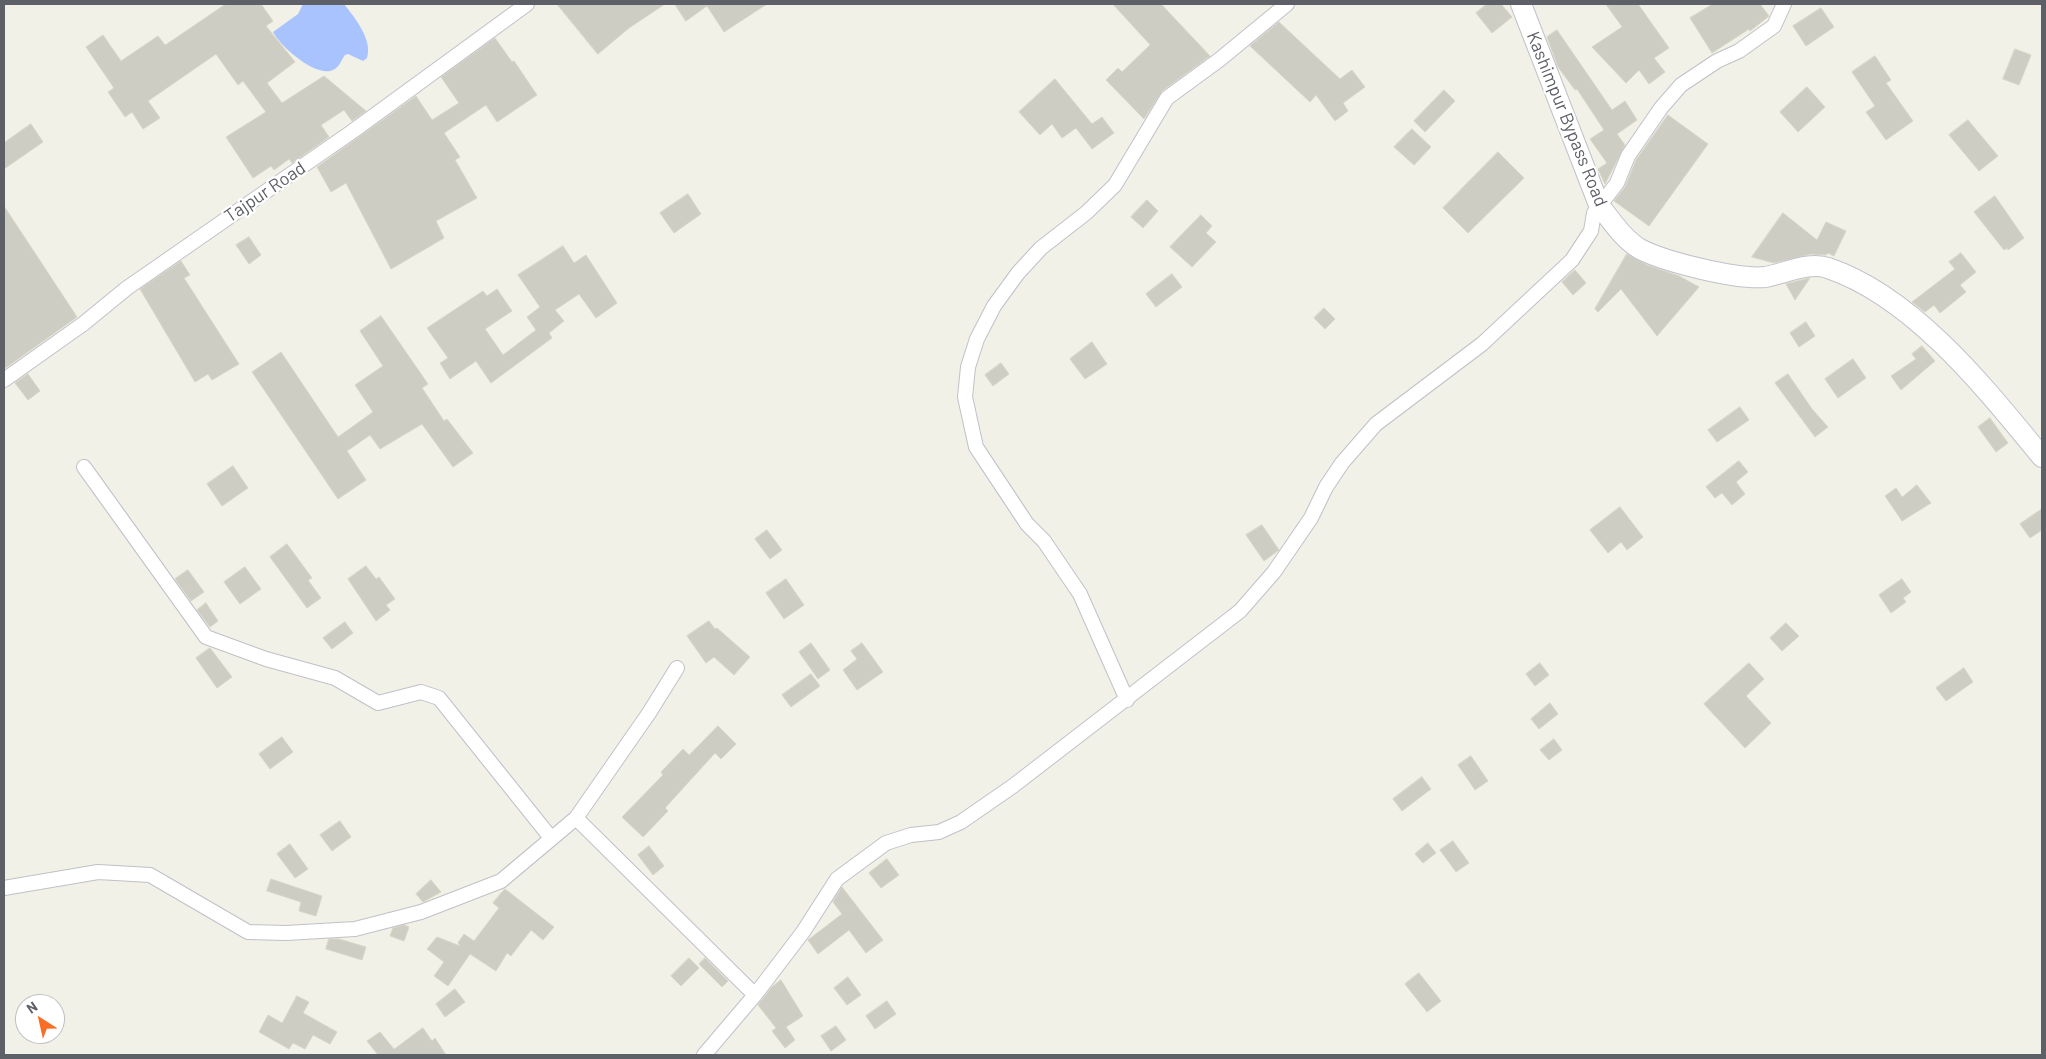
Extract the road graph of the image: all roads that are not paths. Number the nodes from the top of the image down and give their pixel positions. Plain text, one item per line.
1 (527, 4) edge
2 (1287, 4) edge
3 (1521, 4) edge
4 (1784, 4) edge
5 (1599, 205) junction
6 (4, 380) edge
7 (2042, 457) edge
8 (84, 467) dead end
9 (676, 668) dead end
10 (1127, 700) junction
11 (576, 818) junction
12 (551, 838) junction
13 (4, 888) edge
14 (755, 996) junction
15 (704, 1055) edge

1 - 6 street, Tajpur Road
2 - 10 street
3 - 5 main road, Kashimpur Bypass Road
4 - 5 street
5 - 7 main road, Kashimpur Bypass Road
5 - 10 street
8 - 12 street
9 - 11 street
10 - 14 street
11 - 12 street
11 - 14 street
12 - 13 street
14 - 15 street

